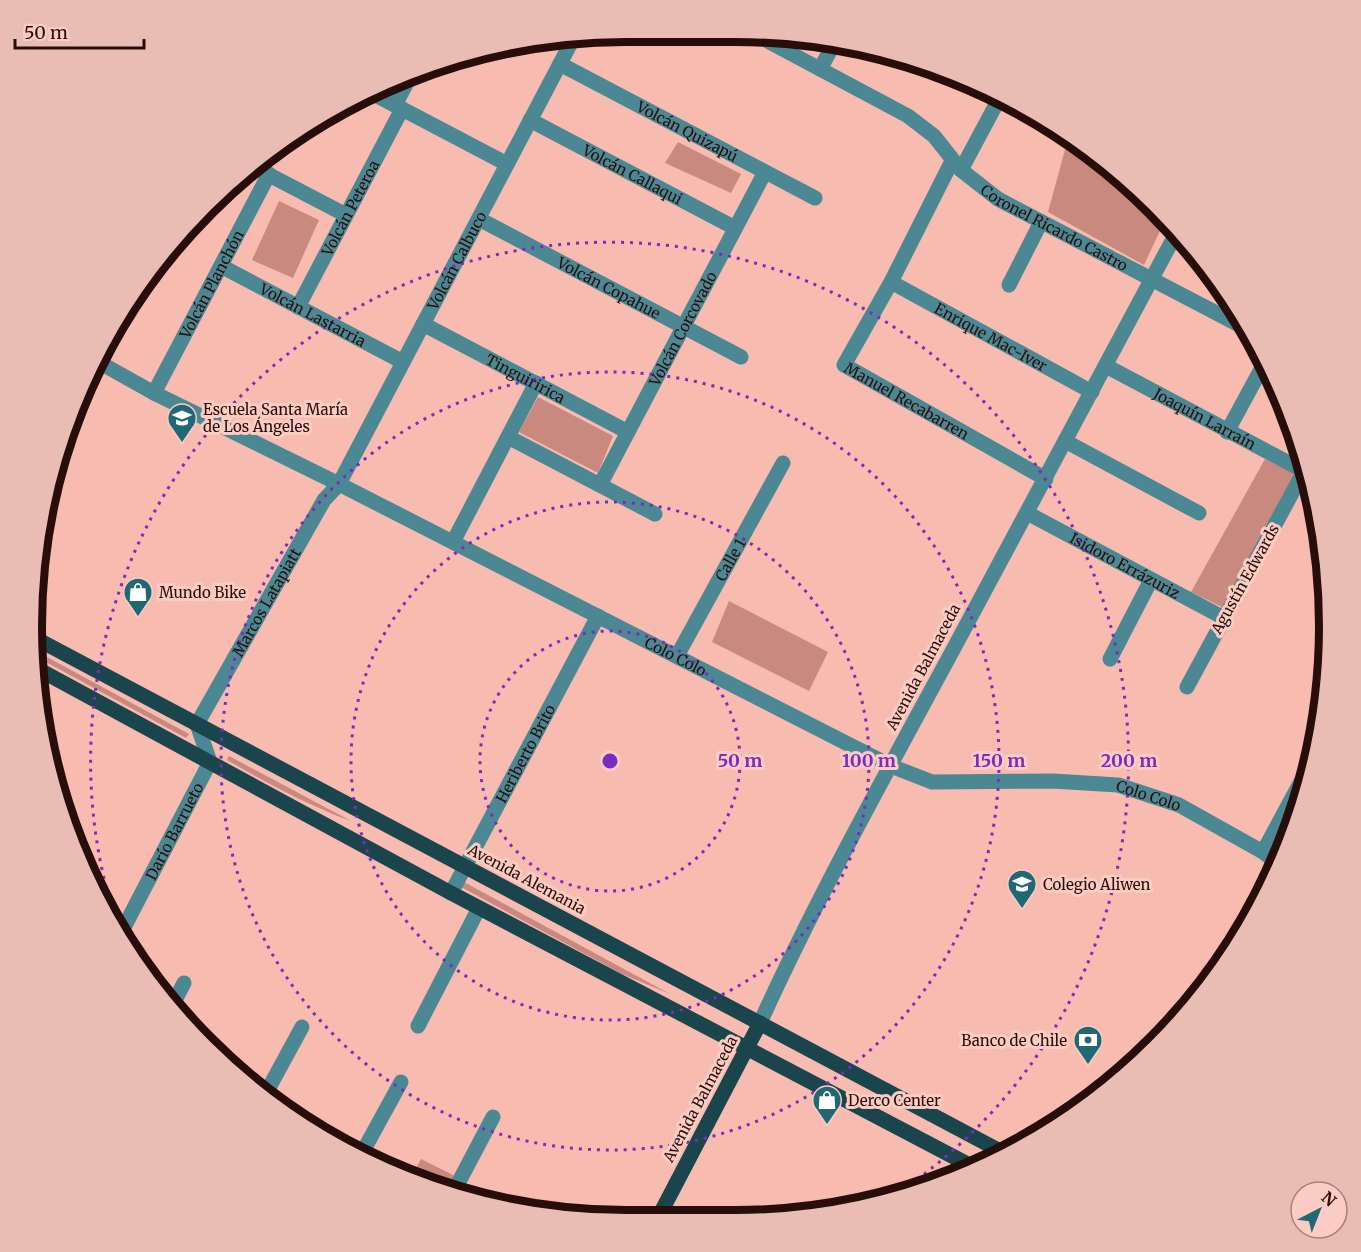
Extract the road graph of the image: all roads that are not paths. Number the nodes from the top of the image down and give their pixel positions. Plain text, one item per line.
1 (771, 43) edge
2 (570, 45) edge
3 (831, 50) edge
4 (560, 64) junction
5 (820, 69) junction
6 (407, 85) edge
7 (379, 97) edge
8 (996, 104) edge
9 (398, 107) junction
10 (530, 120) junction
11 (507, 164) junction
12 (957, 165) junction
13 (261, 170) edge
14 (765, 172) junction
15 (269, 174) junction
16 (815, 198) dead end
17 (346, 215) junction
18 (478, 219) junction
19 (1041, 222) junction
20 (735, 228) junction
21 (1172, 239) edge
22 (221, 266) junction
23 (1151, 278) junction
24 (891, 282) junction
25 (1009, 285) dead end
26 (298, 307) junction
27 (1233, 320) edge
28 (423, 324) junction
29 (683, 326) junction
30 (741, 357) dead end
31 (403, 362) junction
32 (104, 365) edge
33 (1106, 366) junction
34 (1260, 370) edge
35 (536, 383) junction
36 (1092, 392) junction
37 (154, 393) junction
38 (628, 432) junction
39 (1227, 432) junction
40 (508, 437) junction
41 (1065, 441) junction
42 (783, 463) dead end
43 (1297, 467) edge
44 (1046, 478) junction
45 (1300, 479) edge
46 (339, 484) junction
47 (600, 485) junction
48 (1027, 513) junction
49 (1199, 513) dead end
50 (655, 514) dead end
51 (453, 542) junction
52 (1151, 580) junction
53 (598, 616) junction
54 (1224, 618) junction
55 (42, 642) edge
56 (677, 656) junction
57 (1110, 659) dead end
58 (44, 672) edge
59 (1187, 687) dead end
60 (197, 724) junction
61 (210, 762) junction
62 (891, 766) junction
63 (1294, 794) edge
64 (1263, 852) junction
65 (1271, 858) edge
66 (465, 867) junction
67 (451, 893) junction
68 (479, 908) junction
69 (125, 926) edge
70 (184, 983) dead end
71 (177, 998) edge
72 (760, 1023) junction
73 (418, 1026) dead end
74 (302, 1027) dead end
75 (747, 1049) junction
76 (401, 1082) dead end
77 (269, 1089) edge
78 (494, 1117) dead end
79 (365, 1148) edge
80 (996, 1149) edge
81 (965, 1163) edge
82 (457, 1185) edge
83 (662, 1210) edge

1 - 5 street, Coronel Ricardo Castro
2 - 4 street, Volcán Calbuco
3 - 5 street
4 - 10 street, Volcán Calbuco
4 - 14 street, Volcán Quizapú
5 - 12 street, Coronel Ricardo Castro
6 - 9 street, Volcán Peteroa
7 - 9 street
8 - 12 street, Manuel Recabarren
9 - 11 street
9 - 17 street, Volcán Peteroa
10 - 11 street, Volcán Calbuco
10 - 20 street, Volcán Callaqui
11 - 18 street, Volcán Calbuco
12 - 19 street, Coronel Ricardo Castro
12 - 24 street, Manuel Recabarren
13 - 15 street
14 - 16 street, Volcán Quizapú
14 - 20 street, Volcán Corcovado
15 - 17 street
15 - 22 street, Volcán Planchón
17 - 26 street, Volcán Peteroa
18 - 28 street, Volcán Calbuco
18 - 29 street, Volcán Copahue
19 - 23 street, Coronel Ricardo Castro
19 - 25 street
20 - 29 street, Volcán Corcovado
21 - 23 street, Avenida Balmaceda
22 - 26 street, Volcán Lastarria
22 - 37 street, Volcán Planchón
23 - 27 street, Coronel Ricardo Castro
23 - 33 street, Avenida Balmaceda
24 - 36 street, Enrique Mac-Iver
24 - 44 street, Manuel Recabarren
26 - 31 street, Volcán Lastarria
28 - 31 street, Volcán Calbuco
28 - 35 street, Tinguiririca
29 - 30 street, Volcán Copahue
29 - 38 street, Volcán Corcovado
31 - 46 street, Volcán Calbuco
32 - 37 street, Colo Colo
33 - 36 street, Avenida Balmaceda
33 - 39 street, Joaquín Larraín
34 - 39 street
35 - 38 street, Tinguiririca
35 - 40 street
36 - 41 street, Avenida Balmaceda
37 - 46 street, Colo Colo
38 - 47 street, Volcán Corcovado
39 - 43 street, Joaquín Larraín
40 - 47 street
40 - 51 street
41 - 44 street, Avenida Balmaceda
41 - 49 street
42 - 56 street, Calle 1
44 - 48 street, Avenida Balmaceda
45 - 54 street, Agustín Edwards
46 - 51 street, Colo Colo
46 - 60 street, Marcos Latapiatt
47 - 50 street
48 - 52 street, Isidoro Errázuriz
48 - 62 street, Avenida Balmaceda
51 - 53 street, Colo Colo
52 - 54 street, Isidoro Errázuriz
52 - 57 street
53 - 56 street, Colo Colo
53 - 66 street, Heriberto Brito
54 - 59 street, Agustín Edwards
55 - 60 main road, Avenida Alemania
56 - 62 street, Colo Colo
58 - 61 main road
60 - 61 street
60 - 66 main road, Avenida Alemania
61 - 67 main road
61 - 69 street, Darío Barrueto
62 - 64 street, Colo Colo
62 - 72 street, Avenida Balmaceda
63 - 64 street
64 - 65 street, Colo Colo
66 - 67 street, Heriberto Brito
66 - 72 main road, Avenida Alemania
67 - 68 main road
68 - 73 street
68 - 75 main road
70 - 71 street
72 - 75 main road, Avenida Balmaceda
72 - 80 main road, Avenida Alemania
74 - 77 street
75 - 81 main road
75 - 83 main road, Avenida Balmaceda
76 - 79 street
78 - 82 street

